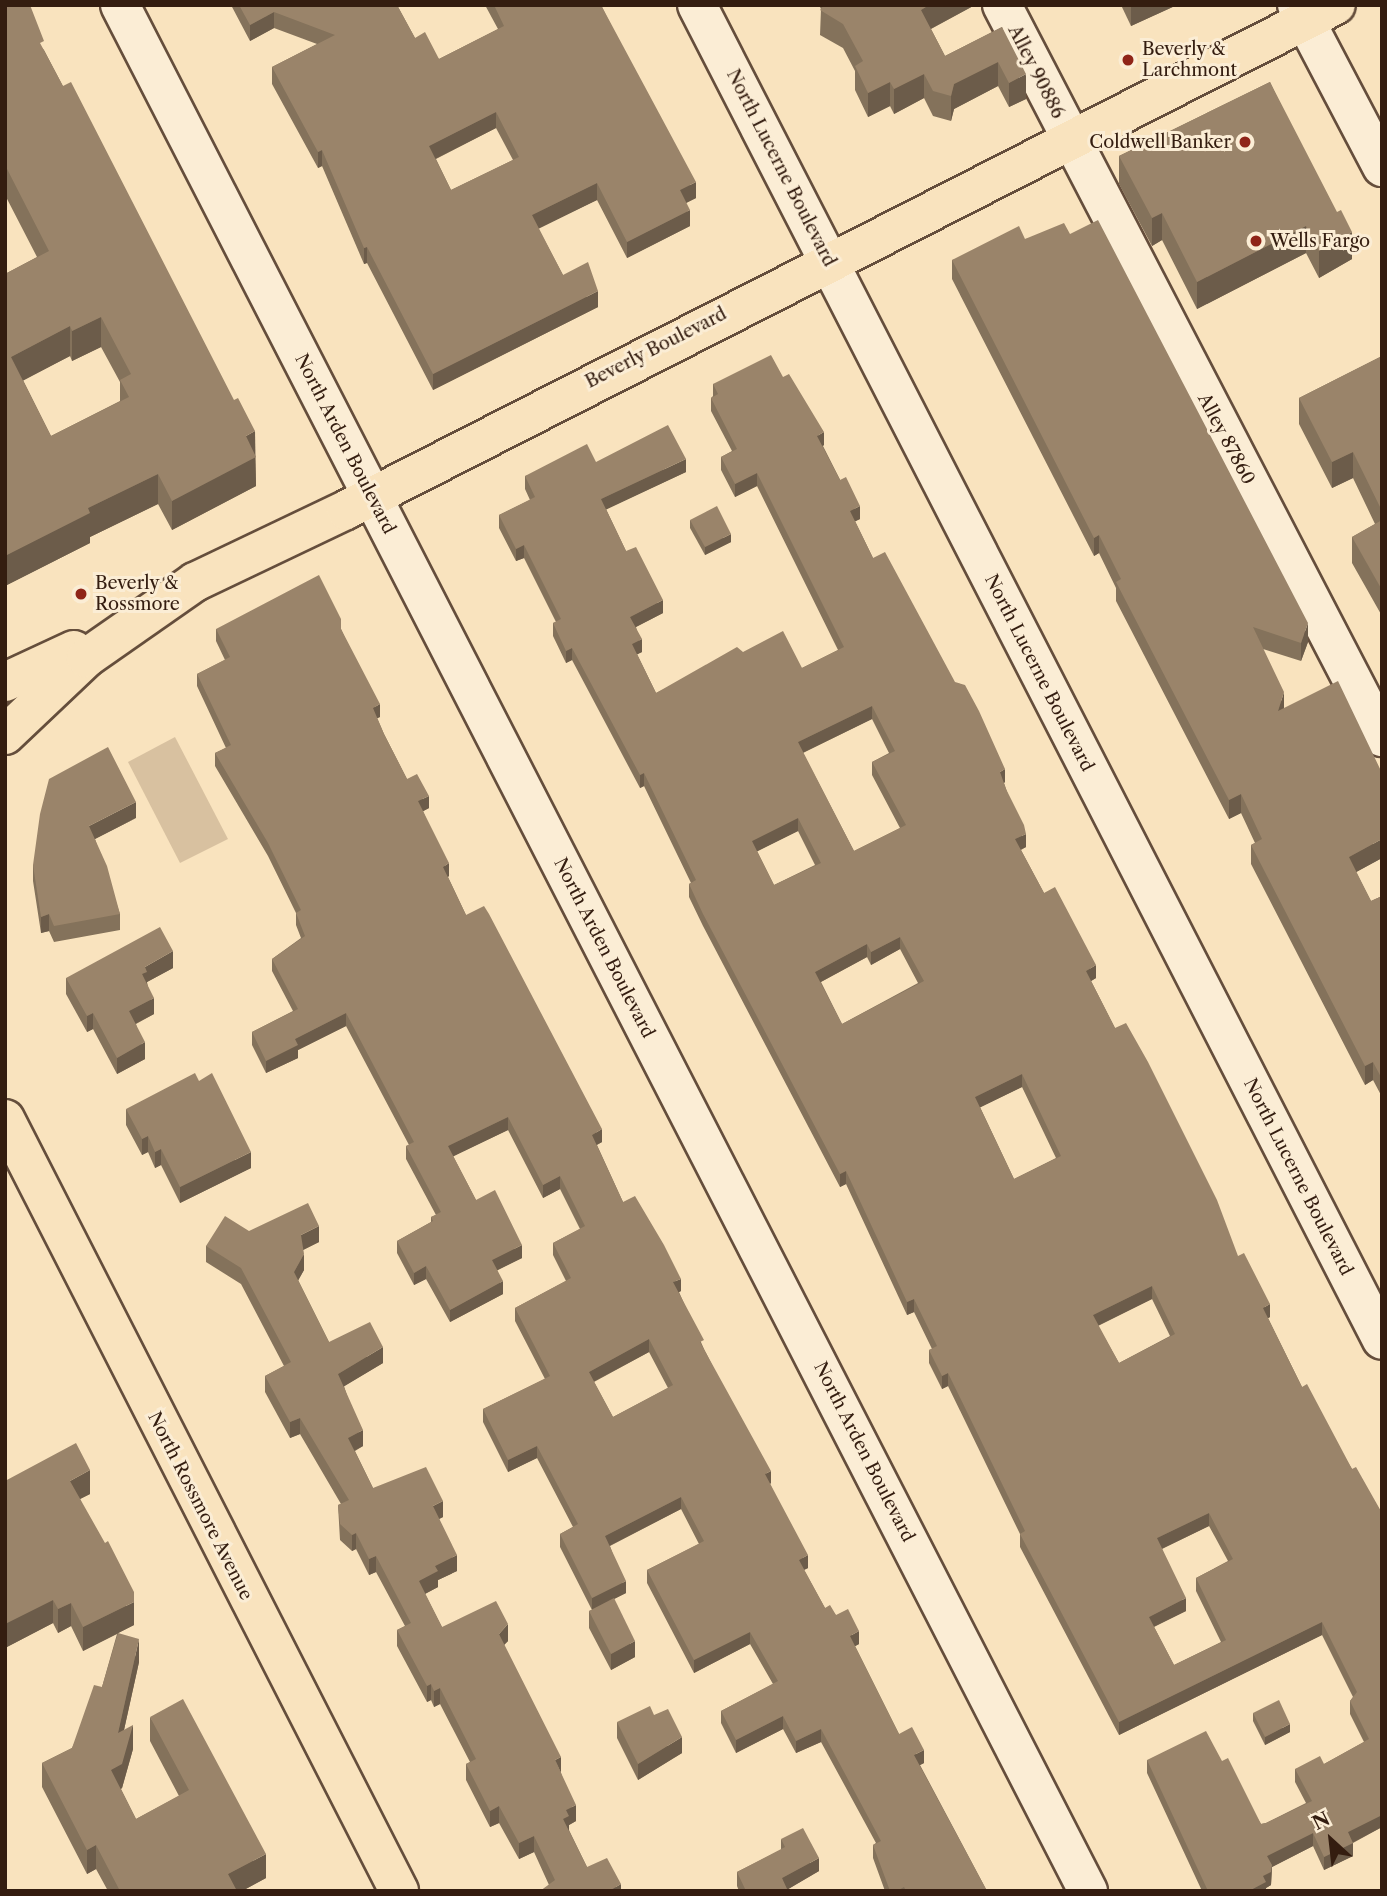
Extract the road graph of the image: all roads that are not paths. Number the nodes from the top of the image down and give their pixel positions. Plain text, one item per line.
1 (120, 5) edge
2 (697, 5) edge
3 (1002, 5) edge
4 (1313, 11) edge
5 (1070, 139) junction
6 (1382, 167) edge
7 (828, 261) junction
8 (370, 494) junction
9 (195, 582) junction
10 (5, 682) edge
11 (5, 735) edge
12 (1382, 737) edge
13 (5, 1119) edge
14 (1382, 1340) edge
15 (399, 1891) edge
16 (1088, 1891) edge

1 - 8 street, North Arden Boulevard
2 - 7 street, North Lucerne Boulevard
3 - 5 street, Alley 90886
4 - 5 main road, Beverly Boulevard
4 - 6 street
5 - 7 main road, Beverly Boulevard
5 - 12 street, Alley 87860
7 - 8 main road, Beverly Boulevard
7 - 14 street, North Lucerne Boulevard
8 - 9 main road, Beverly Boulevard
8 - 16 street, North Arden Boulevard
9 - 10 main road
9 - 11 main road, Beverly Boulevard
13 - 15 main road, North Rossmore Avenue

